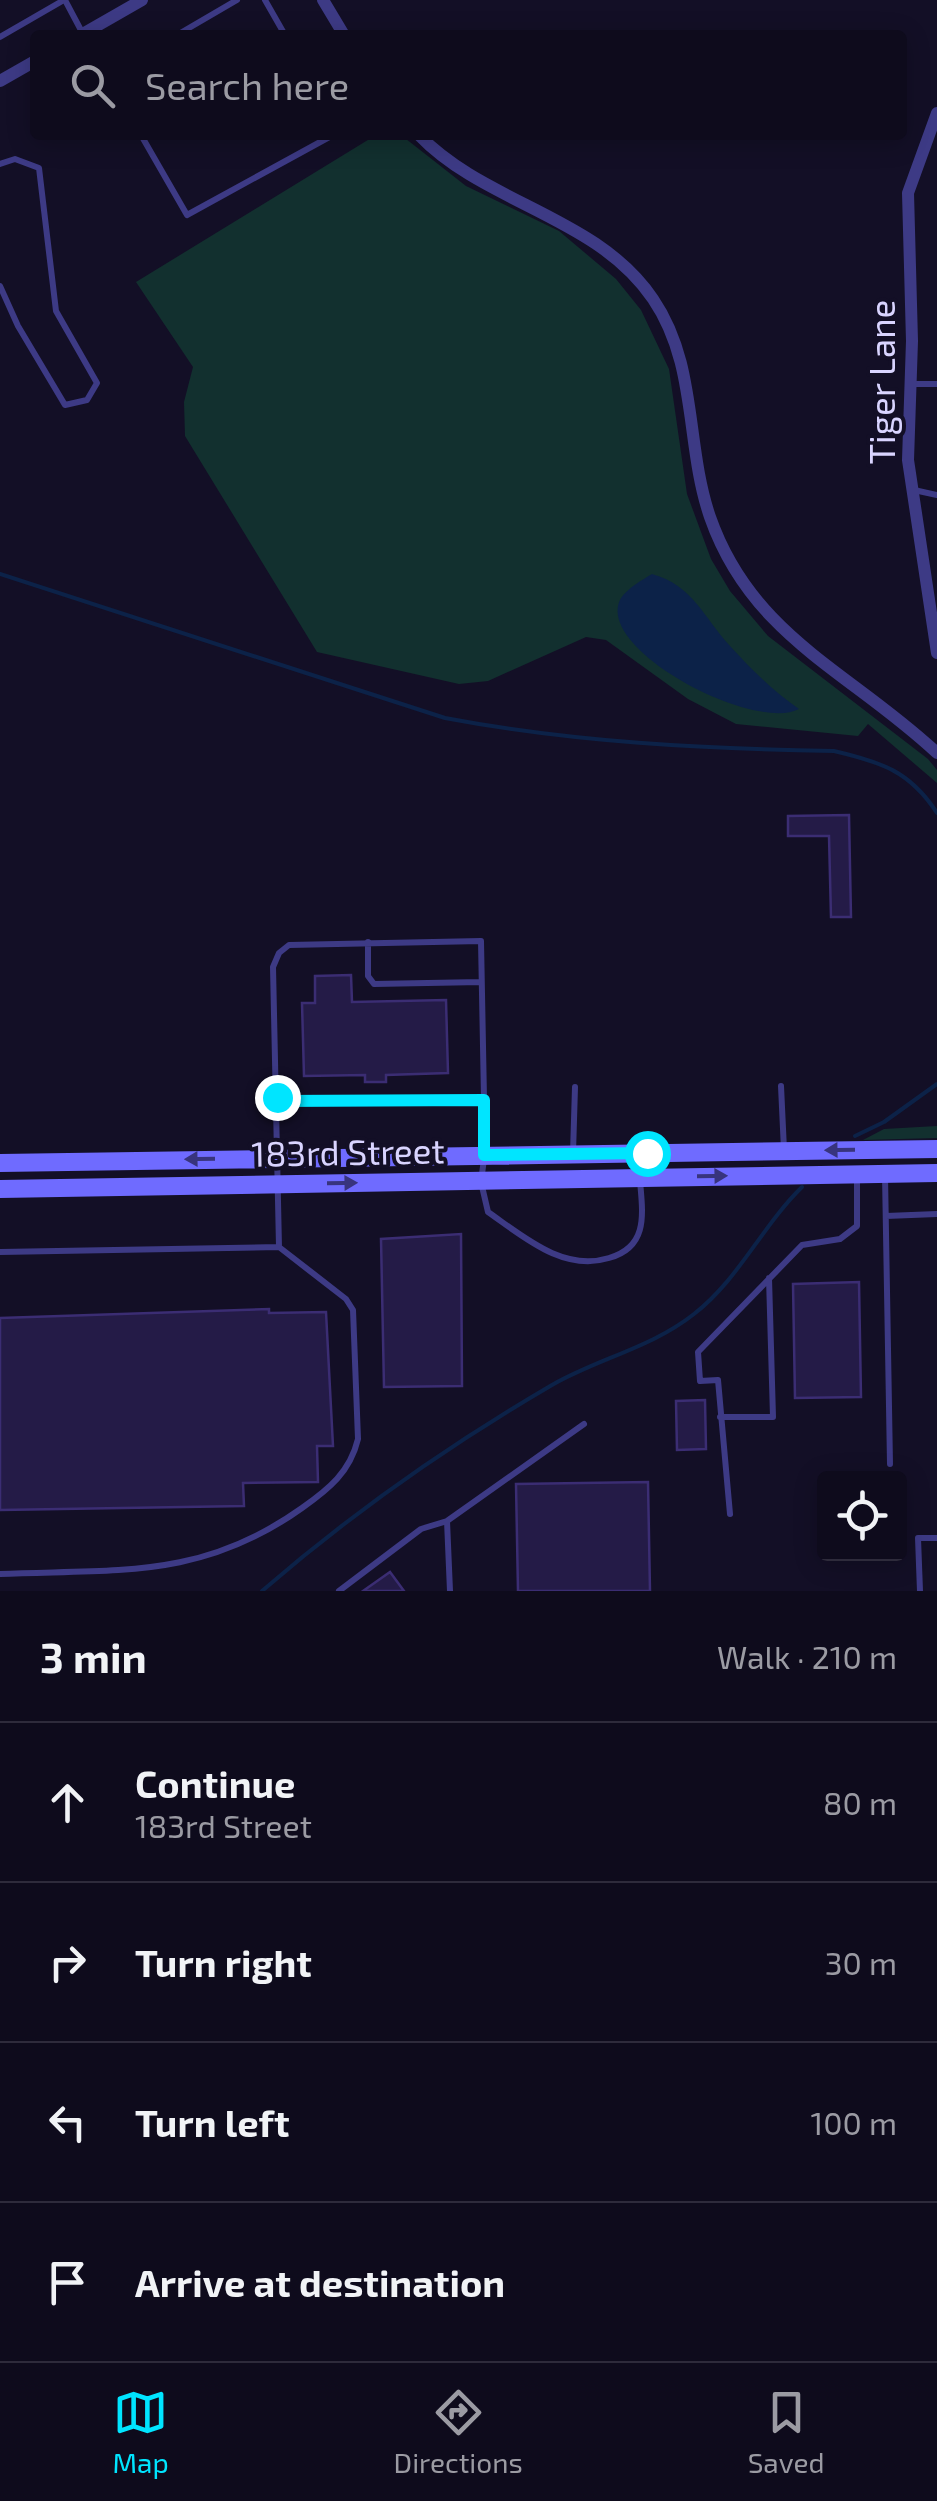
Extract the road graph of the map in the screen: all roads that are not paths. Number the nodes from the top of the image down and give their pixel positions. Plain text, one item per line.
1 (64, 0) edge
2 (142, 0) edge
3 (238, 0) edge
4 (265, 0) edge
5 (323, 0) edge
6 (79, 30) edge
7 (91, 30) edge
8 (186, 30) edge
9 (282, 30) edge
10 (336, 30) edge
11 (0, 37) edge
12 (30, 64) edge
13 (0, 81) edge
14 (937, 113) edge
15 (144, 140) edge
16 (324, 140) edge
17 (426, 140) edge
18 (0, 164) edge
19 (0, 286) edge
20 (911, 384) junction
21 (937, 384) edge
22 (912, 489) junction
23 (937, 495) edge
24 (937, 653) edge
25 (937, 753) edge
26 (368, 942) junction
27 (481, 982) junction
28 (575, 1086) dead end
29 (781, 1086) dead end
30 (484, 1100) junction
31 (277, 1101) junction
32 (937, 1148) edge
33 (784, 1151) junction
34 (573, 1154) junction
35 (484, 1155) junction
36 (277, 1158) junction
37 (0, 1162) edge
38 (937, 1173) edge
39 (857, 1174) junction
40 (885, 1174) junction
41 (639, 1178) junction
42 (481, 1182) junction
43 (276, 1184) junction
44 (0, 1188) edge
45 (937, 1214) edge
46 (886, 1216) junction
47 (279, 1247) junction
48 (0, 1252) edge
49 (768, 1278) junction
50 (720, 1417) junction
51 (584, 1424) dead end
52 (890, 1464) dead end
53 (730, 1514) dead end
54 (447, 1521) junction
55 (937, 1538) edge
56 (0, 1574) edge
57 (339, 1591) edge
58 (450, 1591) edge
59 (920, 1591) edge

1 - 6 lane
1 - 11 lane
2 - 7 street
3 - 8 lane
4 - 9 lane
5 - 10 street
12 - 13 street
14 - 20 street, Tiger Lane
15 - 16 lane
17 - 25 street
18 - 19 lane
20 - 21 lane
20 - 22 street, Tiger Lane
22 - 23 lane
22 - 24 street, Tiger Lane
26 - 27 lane
26 - 27 lane
26 - 31 lane
27 - 30 lane
28 - 34 lane
29 - 33 lane
30 - 31 lane
30 - 35 lane
31 - 36 lane
32 -> 33 street, 183rd Street
33 - 34 street, 183rd Street
34 - 35 street, 183rd Street
35 - 36 street, 183rd Street
35 - 42 lane
36 -> 37 street, 183rd Street
36 - 43 lane
38 - 40 street, 183rd Street
39 - 40 street, 183rd Street
41 -> 39 street, 183rd Street
39 - 49 lane
40 - 46 lane
41 - 42 street, 183rd Street
41 - 42 lane
43 -> 42 street, 183rd Street
43 - 44 street, 183rd Street
43 - 47 lane
45 - 46 lane
46 - 52 lane
47 - 48 lane
47 - 56 lane
49 - 50 lane
49 - 50 lane
50 - 53 lane
51 - 54 lane
54 - 57 lane
54 - 58 lane
55 - 59 lane

